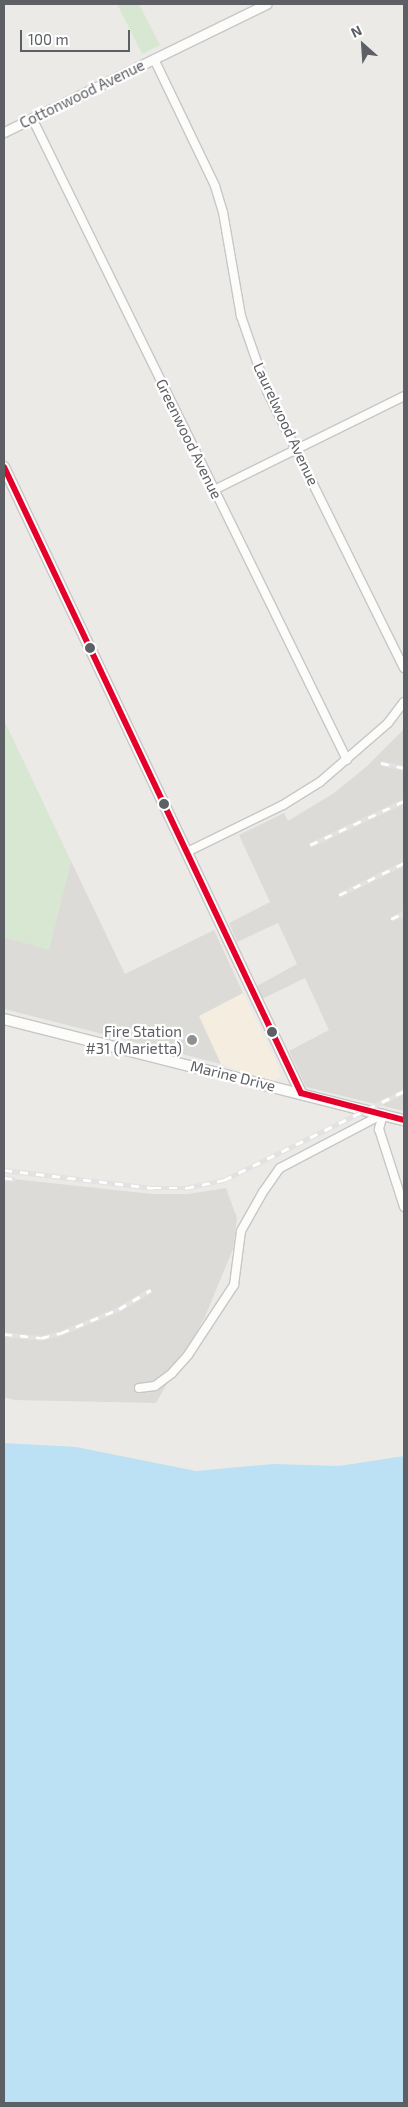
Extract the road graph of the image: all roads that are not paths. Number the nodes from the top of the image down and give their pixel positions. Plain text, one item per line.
1 (267, 4) edge
2 (154, 59) junction
3 (32, 118) junction
4 (4, 132) edge
5 (404, 396) edge
6 (296, 449) junction
7 (4, 467) edge
8 (214, 490) junction
9 (404, 668) edge
10 (404, 702) edge
11 (347, 760) junction
12 (187, 852) junction
13 (4, 1019) edge
14 (301, 1093) junction
15 (383, 1114) junction
16 (404, 1120) edge
17 (404, 1207) edge
18 (139, 1388) dead end

1 - 2 street, Cottonwood Avenue
2 - 3 street, Cottonwood Avenue
2 - 6 street, Laurelwood Avenue
3 - 4 street, Cottonwood Avenue
3 - 8 street, Greenwood Avenue
5 - 6 street
6 - 8 street
6 - 9 street, Laurelwood Avenue
7 - 12 main road
8 - 11 street, Greenwood Avenue
10 - 11 street
11 - 12 street
12 - 14 main road
13 - 14 main road, Marine Drive
14 - 15 main road, Marine Drive
15 - 16 main road, Marine Drive
15 - 17 street
15 - 18 street

